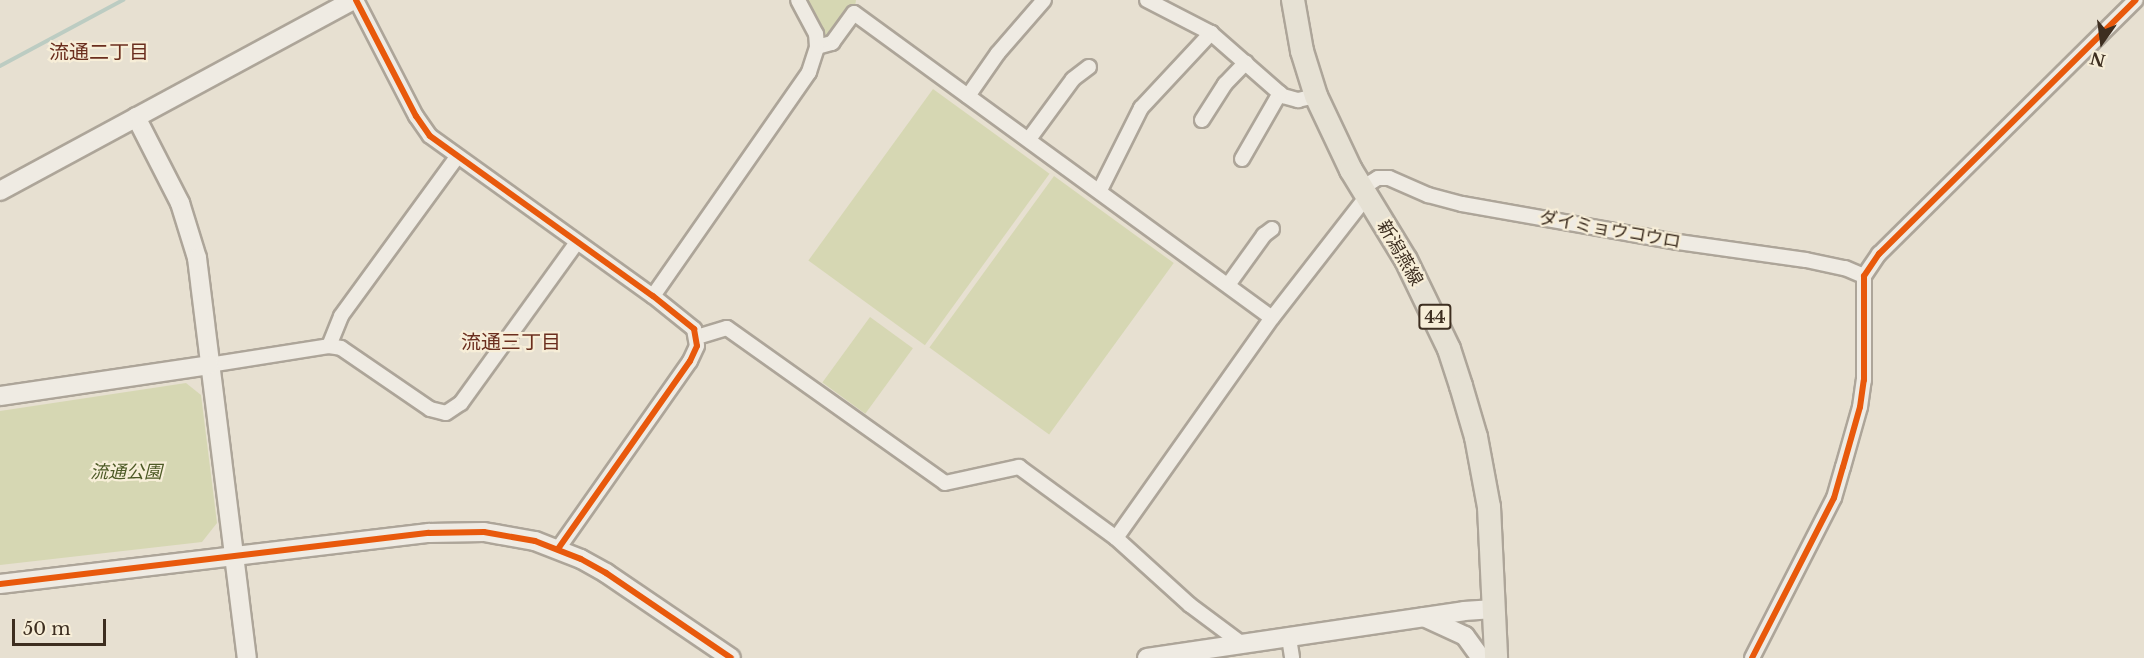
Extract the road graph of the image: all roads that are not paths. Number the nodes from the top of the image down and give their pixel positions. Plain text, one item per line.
1 (354, 0) edge
2 (798, 0) edge
3 (1044, 0) edge
4 (1147, 0) edge
5 (1293, 0) edge
6 (2136, 0) edge
7 (1211, 33) junction
8 (817, 47) junction
9 (1246, 62) junction
10 (1089, 66) dead end
11 (1280, 93) junction
12 (968, 96) junction
13 (1316, 96) junction
14 (136, 117) junction
15 (1202, 120) dead end
16 (1029, 140) junction
17 (457, 157) junction
18 (1242, 159) dead end
19 (1100, 190) junction
20 (0, 191) edge
21 (1364, 192) junction
22 (1272, 229) dead end
23 (577, 242) junction
24 (1864, 276) junction
25 (1228, 285) junction
26 (653, 296) junction
27 (1272, 318) junction
28 (697, 337) junction
29 (329, 346) junction
30 (209, 365) junction
31 (0, 396) edge
32 (1116, 538) junction
33 (558, 549) junction
34 (233, 556) junction
35 (0, 584) edge
36 (1494, 609) junction
37 (1424, 617) junction
38 (1289, 638) junction
39 (1241, 643) junction
40 (247, 658) edge
41 (731, 658) edge
42 (1147, 658) edge
43 (1292, 658) edge
44 (1481, 658) edge
45 (1496, 658) edge
46 (1752, 658) edge

1 - 14 street
1 - 17 street
2 - 8 street
3 - 12 street
4 - 7 street
5 - 13 main road, 新潟燕線 / 44
6 - 24 street
7 - 9 street
7 - 19 street
8 - 12 street
8 - 26 street
9 - 11 street
9 - 15 street
10 - 16 street
11 - 13 street
11 - 18 street
12 - 16 street
13 - 21 main road, 新潟燕線 / 44
14 - 20 street
14 - 30 street
16 - 19 street
17 - 23 street
17 - 29 street
19 - 25 street
21 - 24 street, ダイミョウコウロ
21 - 27 street
21 - 36 main road, 新潟燕線 / 44
22 - 25 street
23 - 26 street
23 - 29 street
24 - 46 street
25 - 27 street
26 - 28 street
27 - 32 street
28 - 32 street
28 - 33 street
29 - 30 street
30 - 31 street
30 - 34 street
32 - 39 street
33 - 34 street
33 - 41 street
34 - 35 street
34 - 40 street
36 - 37 street
36 - 45 main road, 新潟燕線 / 44
37 - 38 street
37 - 44 street
38 - 39 street
38 - 43 street
39 - 42 street

